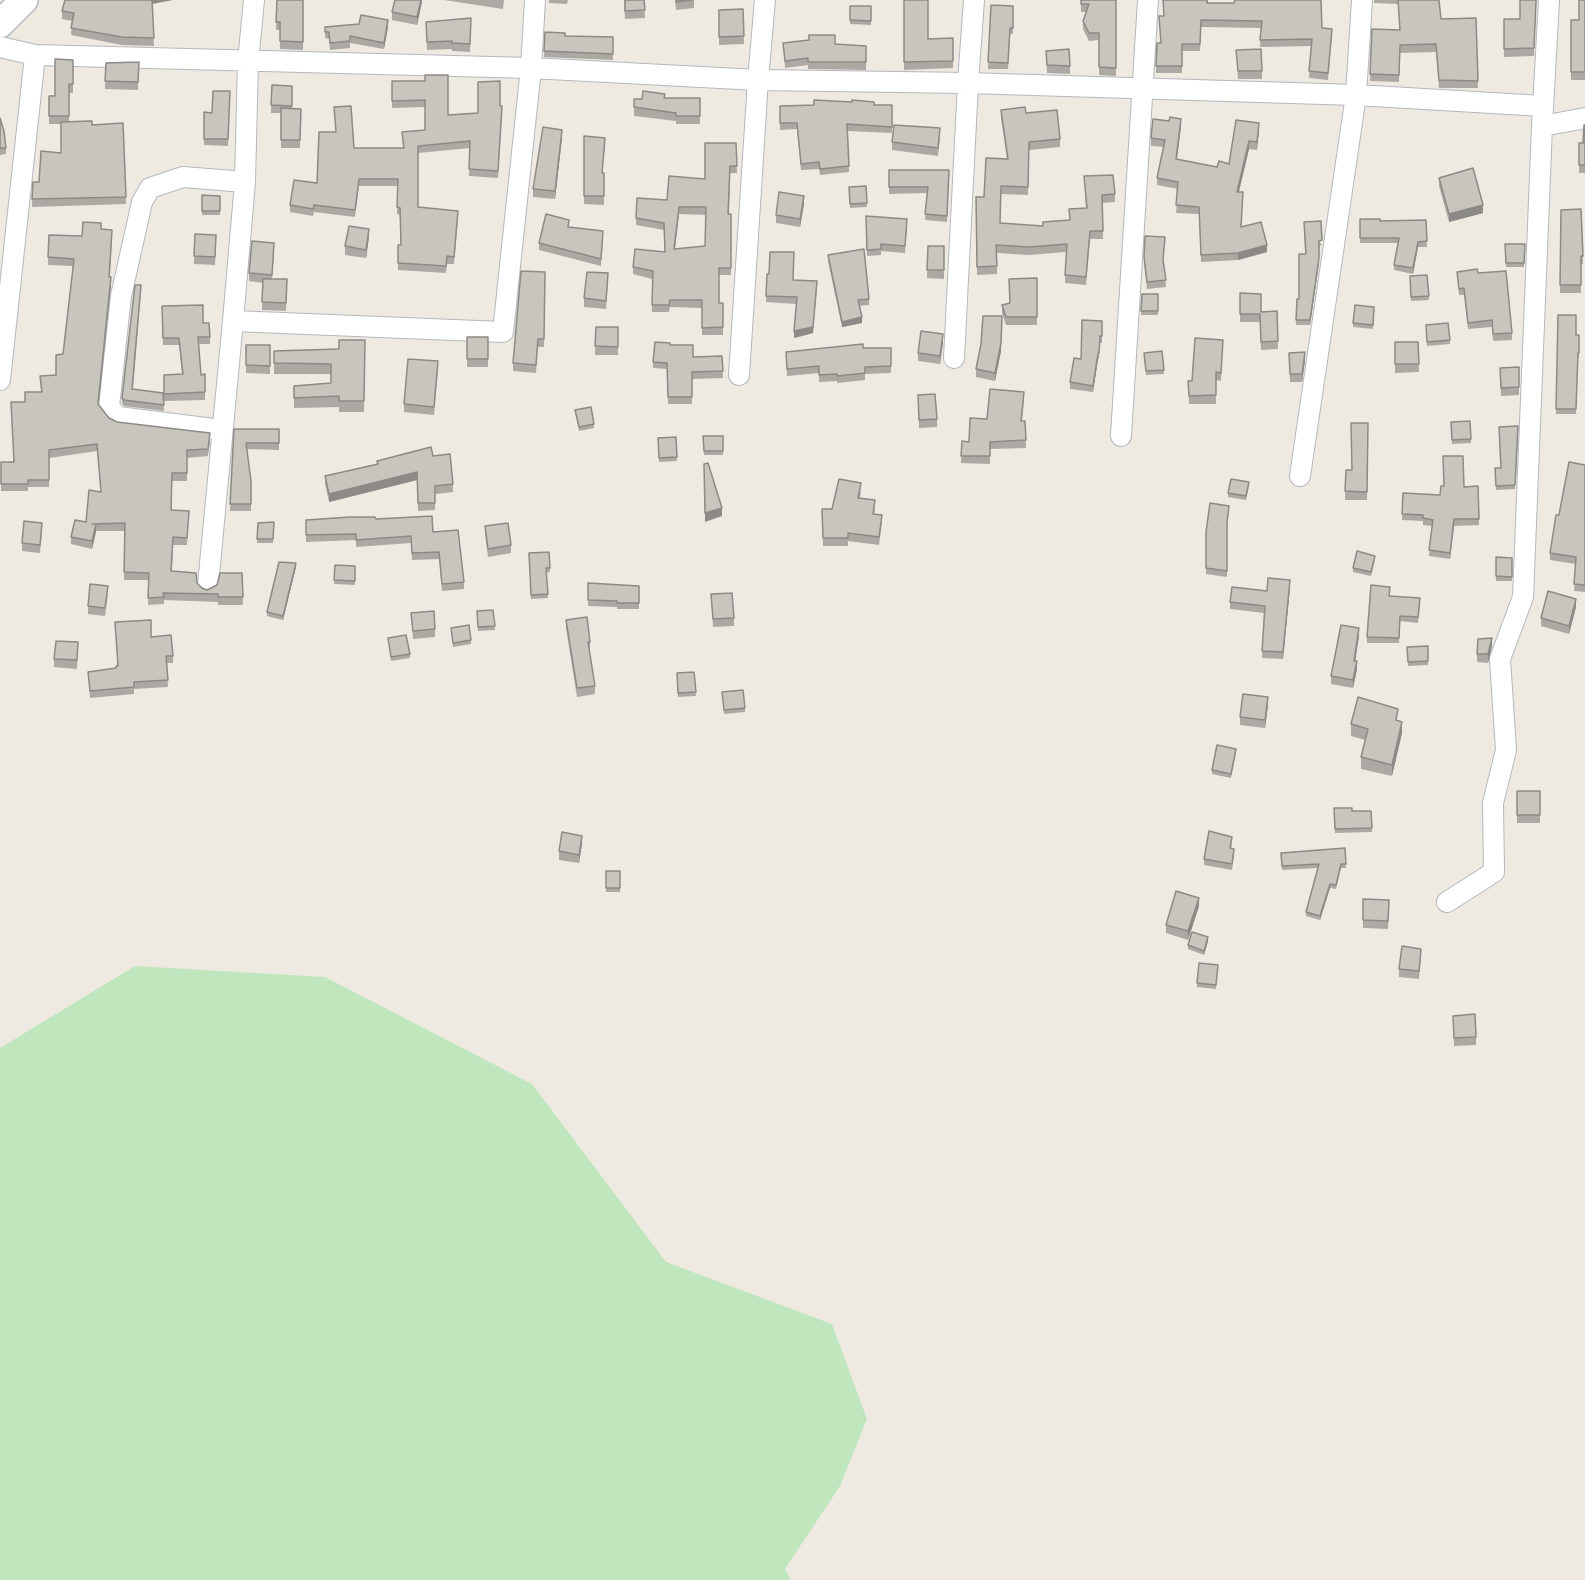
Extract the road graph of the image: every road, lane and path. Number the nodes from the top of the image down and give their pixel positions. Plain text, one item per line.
1 (24, 0) edge
2 (254, 0) edge
3 (535, 0) edge
4 (765, 0) edge
5 (974, 0) edge
6 (1148, 0) edge
7 (1362, 0) edge
8 (1549, 0) edge
9 (0, 24) edge
10 (0, 47) edge
11 (35, 55) junction
12 (248, 62) junction
13 (531, 68) junction
14 (758, 80) junction
15 (968, 83) junction
16 (1143, 88) junction
17 (1356, 95) junction
18 (1543, 116) junction
19 (1585, 118) edge
20 (245, 182) junction
21 (233, 321) junction
22 (954, 358) dead end
23 (739, 375) dead end
24 (0, 380) edge
25 (222, 430) junction
26 (1121, 436) dead end
27 (1300, 476) dead end
28 (208, 585) dead end
29 (1447, 902) dead end

1 - 9 main road
2 - 12 street
3 - 13 street
4 - 14 street
5 - 15 street
6 - 16 street
7 - 17 street
8 - 18 street
10 - 11 street
11 - 12 street
11 - 24 street
12 - 13 street
12 - 20 street
13 - 14 street
13 - 21 street
14 - 15 street
14 - 23 street
15 - 16 street
15 - 22 street
16 - 17 street
16 - 26 street
17 - 18 street
17 - 27 street
18 - 19 street
18 - 29 street
20 - 21 street
20 - 25 street
21 - 25 street
25 - 28 street

